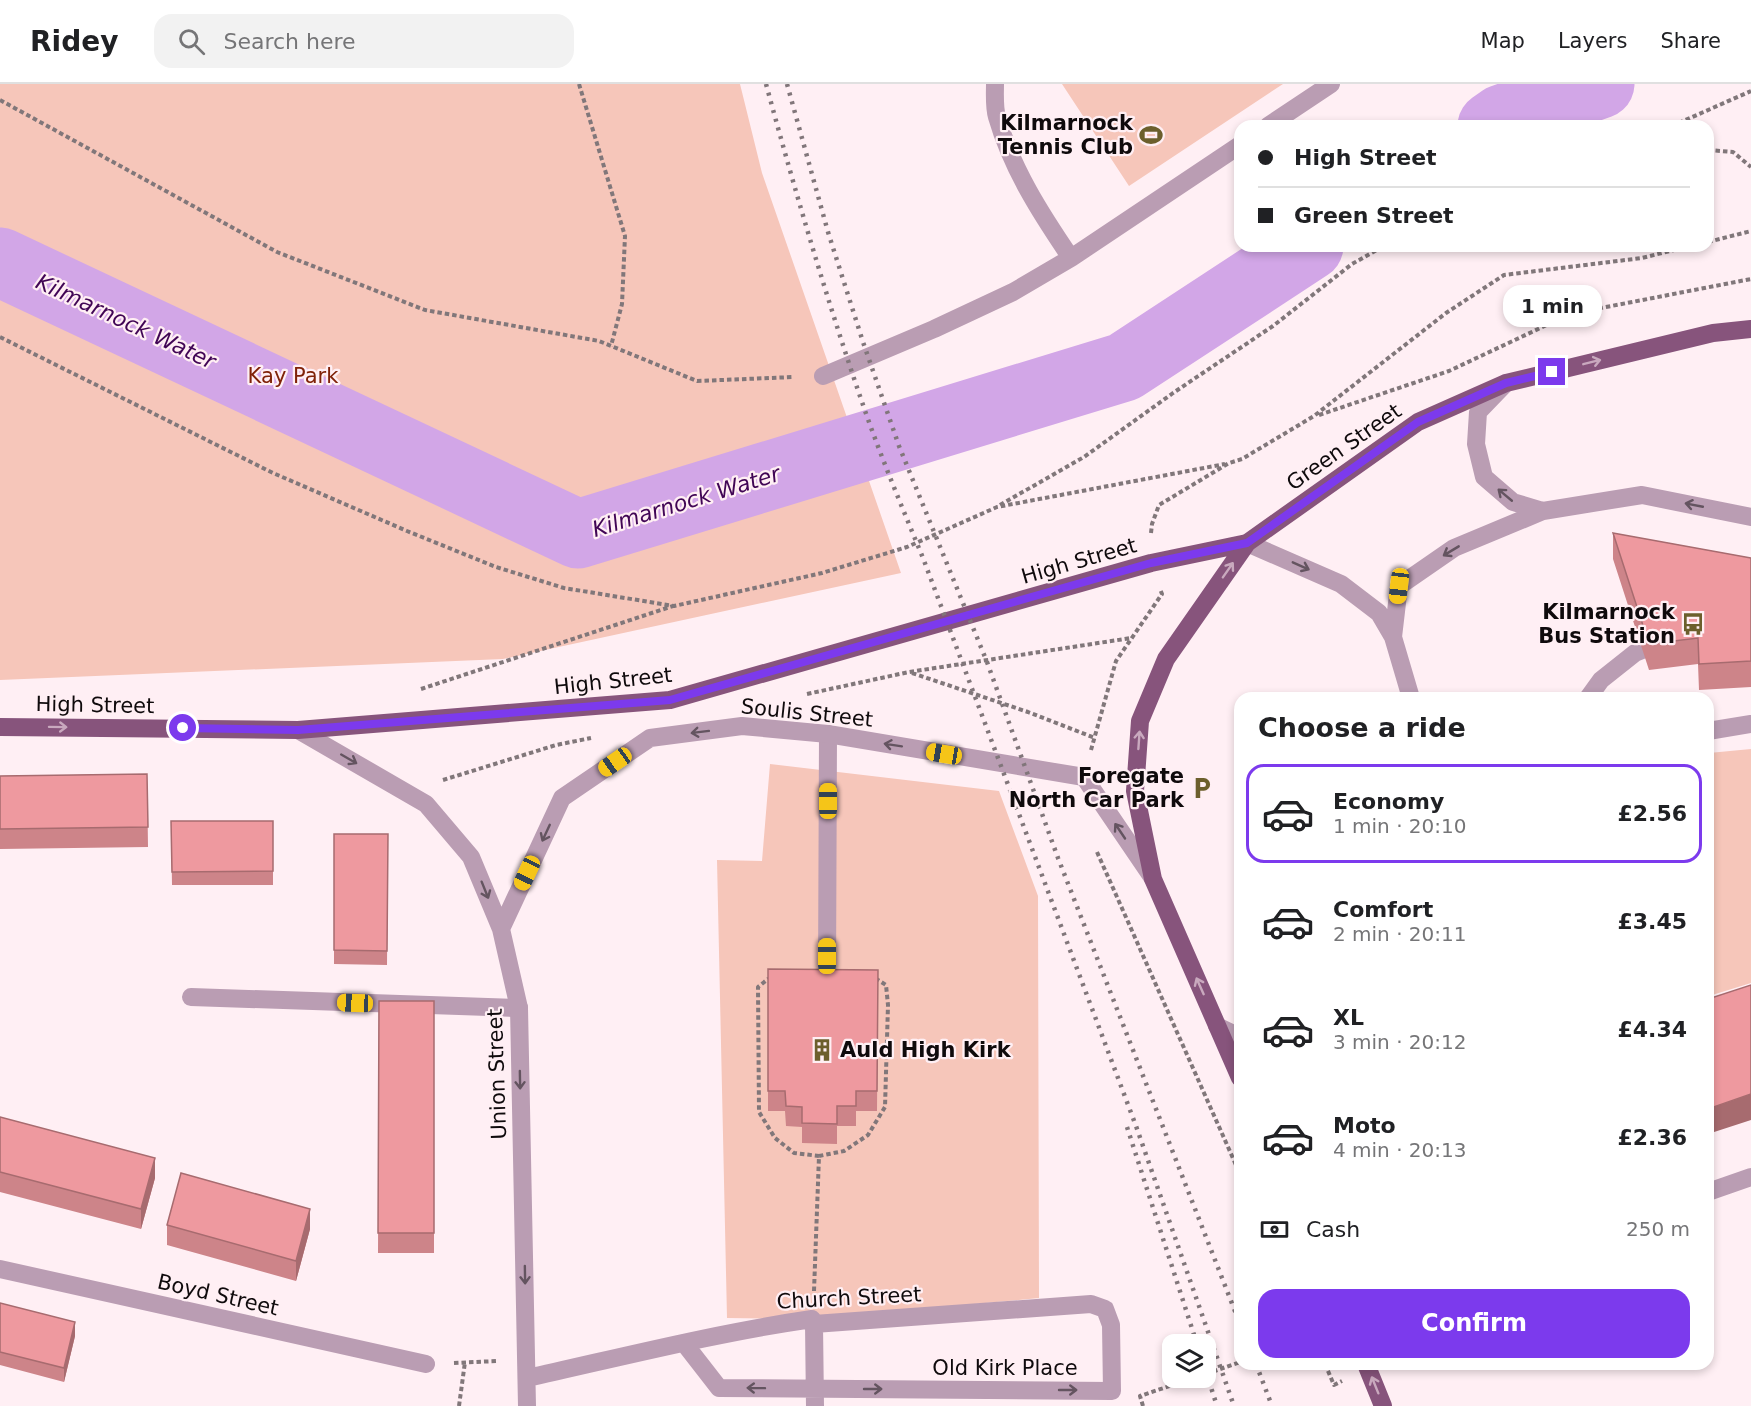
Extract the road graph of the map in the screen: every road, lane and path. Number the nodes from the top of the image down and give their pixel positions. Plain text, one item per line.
1 (579, 84) edge
2 (995, 84) edge
3 (1331, 84) edge
4 (1751, 91) edge
5 (0, 100) edge
6 (1277, 120) edge
7 (1686, 120) edge
8 (1234, 149) edge
9 (1714, 150) edge
10 (1751, 167) edge
11 (1751, 231) edge
12 (1714, 240) edge
13 (1373, 252) edge
14 (1666, 252) edge
15 (1071, 258) junction
16 (1751, 279) edge
17 (1751, 329) edge
18 (0, 337) edge
19 (611, 346) junction
20 (823, 376) joint
21 (1506, 383) junction
22 (1314, 416) junction
23 (1229, 463) junction
24 (997, 507) junction
25 (1543, 511) junction
26 (1751, 517) edge
27 (1247, 543) junction
28 (1151, 563) junction
29 (674, 606) junction
30 (1393, 637) junction
31 (1677, 637) edge
32 (909, 672) dead end
33 (412, 692) dead end
34 (1409, 692) edge
35 (1592, 692) edge
36 (1751, 724) edge
37 (0, 726) edge
38 (298, 730) junction
39 (1714, 730) edge
40 (828, 734) junction
41 (1095, 738) dead end
42 (1153, 879) junction
43 (501, 929) junction
44 (780, 978) edge
45 (827, 978) joint
46 (191, 997) dead end
47 (519, 1008) junction
48 (1217, 1026) junction
49 (1234, 1034) edge
50 (1234, 1064) edge
51 (819, 1156) junction
52 (1751, 1177) edge
53 (1714, 1190) edge
54 (0, 1269) edge
55 (1105, 1309) joint
56 (814, 1324) junction
57 (684, 1343) junction
58 (465, 1362) junction
59 (426, 1364) joint
60 (1234, 1364) edge
61 (527, 1369) junction
62 (1216, 1370) edge
63 (1368, 1370) edge
64 (1164, 1388) edge
65 (815, 1397) edge
66 (459, 1406) edge
67 (527, 1406) edge
68 (1143, 1406) edge
69 (1383, 1406) edge

1 - 19 path
2 - 15 street
3 - 6 street
4 - 7 path
5 - 19 path
8 - 15 street
9 - 10 path
11 - 12 path
13 - 24 path
14 - 22 path
15 - 20 street
16 - 22 path
21 -> 17 main road, Green Street
18 - 29 path
19 - 20 path
25 -> 21 street
21 - 27 main road, Green Street
22 - 23 path
23 - 24 path
23 - 28 path
24 - 29 path
26 -> 25 street
25 -> 30 street
27 - 28 main road, High Street
27 -> 30 street
42 -> 27 main road
28 - 38 main road, High Street
29 - 33 path
30 - 34 street
31 - 35 street
32 - 41 path
36 - 39 street
37 -> 38 main road, High Street
38 -> 43 street, Union Street
42 -> 40 street, Soulis Street
40 -> 43 street, Soulis Street
40 - 45 street
48 -> 42 main road
43 - 47 street, Union Street
44 - 51 path
45 - 51 path
46 - 47 street
47 -> 61 street, Union Street
48 - 49 street
48 - 50 main road
51 - 56 path
52 - 53 street
54 - 59 street, Boyd Street
55 - 56 street, Church Street
65 -> 55 street, Old Kirk Place
56 - 57 street, Church Street
56 - 65 street
57 - 61 street, Church Street
65 -> 57 street, Old Kirk Place
58 - 59 path
58 - 61 path
58 - 66 path
60 - 62 path
61 - 67 street, Union Street
69 -> 63 main road
64 - 68 path

